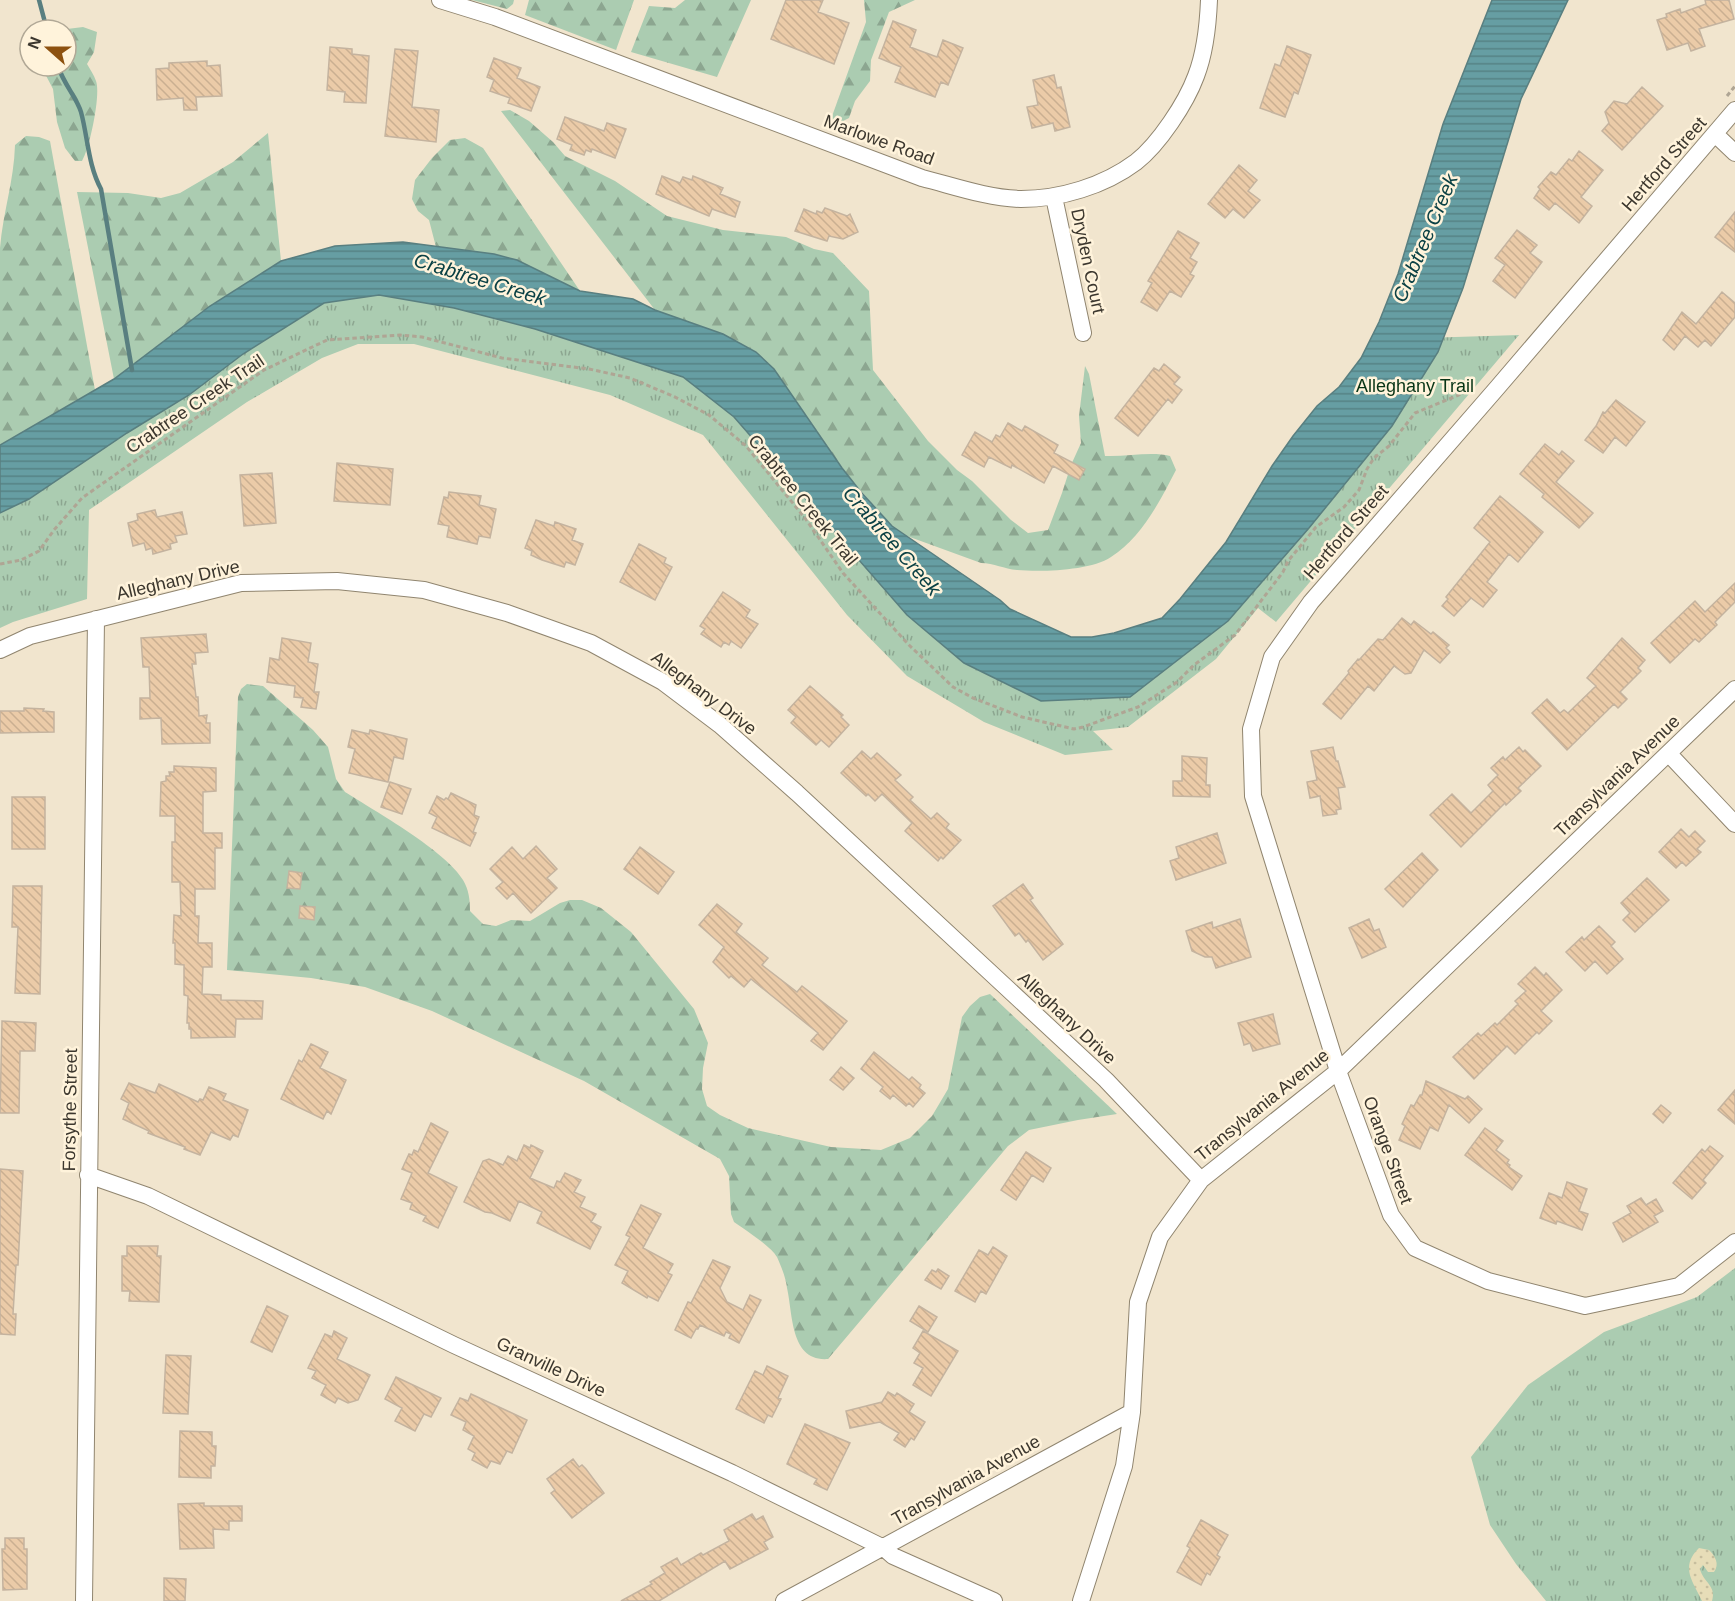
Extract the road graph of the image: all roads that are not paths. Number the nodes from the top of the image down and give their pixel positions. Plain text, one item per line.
1 (440, 0) edge
2 (1209, 0) edge
3 (1735, 110) edge
4 (1715, 134) junction
5 (1735, 153) edge
6 (1054, 197) junction
7 (1083, 333) dead end
8 (96, 620) junction
9 (0, 650) edge
10 (1735, 689) edge
11 (1669, 754) junction
12 (1735, 824) edge
13 (1338, 1071) junction
14 (88, 1175) junction
15 (1201, 1180) junction
16 (1735, 1242) edge
17 (1132, 1412) junction
18 (884, 1548) junction
19 (84, 1601) edge
20 (784, 1601) edge
21 (994, 1601) edge
22 (1081, 1601) edge

1 - 6 street, Marlowe Road
2 - 6 street, Marlowe Road
3 - 4 street, Hertford Street
4 - 5 street
4 - 13 street, Hertford Street
6 - 7 street, Dryden Court
8 - 9 street, Alleghany Drive
8 - 14 street, Forsythe Street
8 - 15 street, Alleghany Drive
10 - 11 street, Transylvania Avenue
11 - 12 street
11 - 13 street, Transylvania Avenue
13 - 15 street, Transylvania Avenue
13 - 16 street, Orange Street
14 - 18 street, Granville Drive
14 - 19 street, Forsythe Street
15 - 17 street, Transylvania Avenue
17 - 18 street, Transylvania Avenue
17 - 22 street
18 - 20 street, Transylvania Avenue
18 - 21 street, Granville Drive

